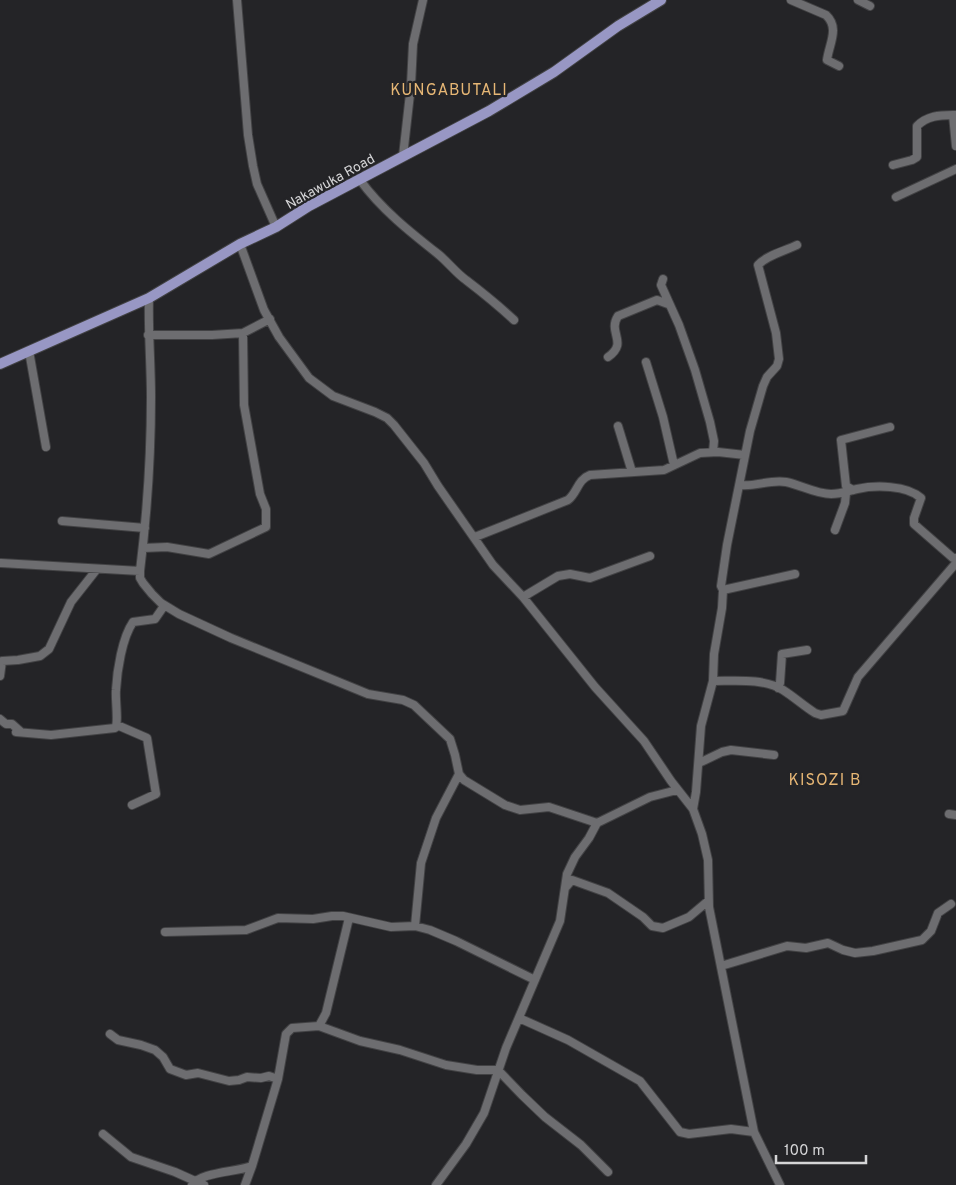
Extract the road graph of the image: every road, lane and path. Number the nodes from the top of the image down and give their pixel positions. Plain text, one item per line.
1 (238, 0) edge
2 (423, 0) edge
3 (661, 0) edge
4 (792, 0) edge
5 (858, 0) edge
6 (870, 6) dead end
7 (839, 66) dead end
8 (954, 115) edge
9 (956, 146) edge
10 (403, 156) junction
11 (893, 165) dead end
12 (956, 169) edge
13 (360, 180) junction
14 (896, 197) dead end
15 (276, 227) junction
16 (240, 244) junction
17 (797, 245) dead end
18 (663, 279) dead end
19 (149, 298) junction
20 (668, 304) junction
21 (270, 319) junction
22 (514, 320) dead end
23 (243, 333) junction
24 (148, 335) junction
25 (29, 351) junction
26 (608, 357) dead end
27 (646, 362) dead end
28 (0, 364) edge
29 (618, 426) dead end
30 (890, 427) dead end
31 (46, 447) dead end
32 (714, 452) junction
33 (745, 454) junction
34 (674, 465) junction
35 (632, 472) junction
36 (740, 485) junction
37 (849, 492) junction
38 (62, 521) dead end
39 (145, 528) junction
40 (835, 530) dead end
41 (475, 537) junction
42 (143, 548) junction
43 (650, 556) dead end
44 (956, 558) edge
45 (1, 563) edge
46 (956, 563) edge
47 (97, 569) junction
48 (140, 571) junction
49 (794, 574) dead end
50 (723, 590) junction
51 (523, 597) junction
52 (164, 606) junction
53 (807, 650) dead end
54 (0, 676) edge
55 (714, 681) junction
56 (778, 688) junction
57 (0, 719) edge
58 (117, 725) junction
59 (774, 755) dead end
60 (699, 763) junction
61 (458, 774) junction
62 (677, 790) junction
63 (696, 792) junction
64 (684, 797) junction
65 (132, 805) dead end
66 (694, 809) junction
67 (597, 823) junction
68 (565, 888) junction
69 (708, 901) junction
70 (951, 904) dead end
71 (349, 918) junction
72 (415, 926) junction
73 (165, 932) dead end
74 (720, 966) junction
75 (535, 980) junction
76 (519, 1018) junction
77 (319, 1026) junction
78 (110, 1034) dead end
79 (498, 1070) junction
80 (278, 1079) junction
81 (754, 1132) junction
82 (103, 1134) dead end
83 (252, 1166) junction
84 (608, 1172) dead end
85 (193, 1183) edge
86 (204, 1185) edge
87 (245, 1185) edge
88 (436, 1185) edge
89 (780, 1185) edge

1 - 15 street
2 - 10 street
3 - 10 main road, Nakawuka Road
4 - 7 street
5 - 6 street
8 - 9 street
8 - 11 street
10 - 13 main road, Nakawuka Road
12 - 14 street
13 - 15 main road, Nakawuka Road
13 - 22 street
15 - 16 main road, Nakawuka Road
16 - 19 main road, Nakawuka Road
16 - 21 street
17 - 33 street
18 - 20 street
19 - 24 street
19 - 25 main road, Nakawuka Road
20 - 26 street
20 - 32 street
21 - 23 street
21 - 41 street
23 - 24 street
23 - 42 street
24 - 39 street
25 - 28 main road, Nakawuka Road
25 - 31 street
27 - 34 street
29 - 35 street
30 - 37 street
32 - 33 street
32 - 34 street
33 - 36 street
34 - 35 street
35 - 41 street
36 - 37 street
36 - 50 street
37 - 40 street
37 - 44 street
38 - 39 street
39 - 42 street
41 - 51 street
42 - 48 street
43 - 51 street
45 - 47 street
46 - 56 street
47 - 48 street
47 - 54 street
48 - 52 street
49 - 50 street
50 - 55 street
51 - 62 street
52 - 58 street
52 - 61 street
53 - 56 street
55 - 56 street
55 - 60 street
57 - 58 street
58 - 65 street
59 - 60 street
60 - 63 street
61 - 67 street
61 - 72 street
62 - 64 street
62 - 67 street
63 - 64 street
63 - 66 street
64 - 66 street
66 - 69 street
67 - 68 street
68 - 69 street
68 - 75 street
69 - 74 street
70 - 74 street
71 - 72 street
71 - 73 street
71 - 77 street
72 - 75 street
74 - 81 street
75 - 76 street
76 - 79 street
76 - 81 street
77 - 79 street
77 - 80 street
78 - 80 street
79 - 84 street
79 - 88 street
80 - 83 street
81 - 89 street
82 - 85 street
83 - 85 street
83 - 87 street
85 - 86 street

